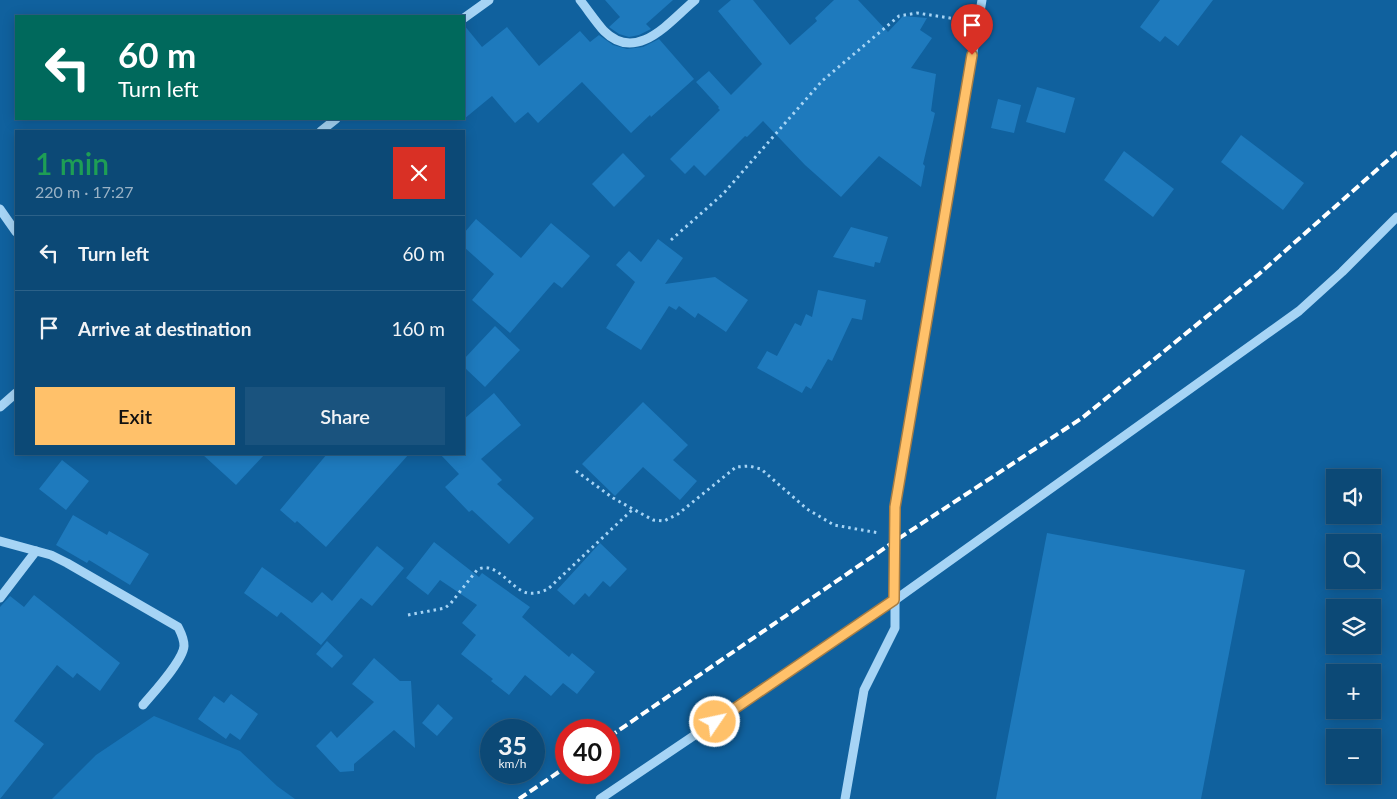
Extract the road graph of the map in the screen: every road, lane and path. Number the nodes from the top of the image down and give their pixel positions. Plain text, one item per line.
1 (489, 0) edge
2 (580, 0) edge
3 (695, 0) edge
4 (982, 0) edge
5 (465, 17) edge
6 (978, 22) junction
7 (335, 120) edge
8 (322, 130) edge
9 (0, 209) edge
10 (1397, 217) edge
11 (15, 231) edge
12 (671, 240) dead end
13 (15, 394) edge
14 (0, 407) edge
15 (576, 471) dead end
16 (633, 508) junction
17 (895, 535) junction
18 (0, 541) edge
19 (36, 551) junction
20 (0, 598) edge
21 (894, 600) junction
22 (408, 615) dead end
23 (143, 706) dead end
24 (600, 799) edge
25 (845, 799) edge

1 - 5 street
2 - 3 street
4 - 6 street
6 - 12 path
6 - 17 street
7 - 8 street
9 - 11 street
10 - 21 street
13 - 14 street
15 - 16 path
16 - 17 path
16 - 22 path
17 - 21 street
18 - 19 street
19 - 20 street
19 - 23 street
21 - 24 street
21 - 25 street

